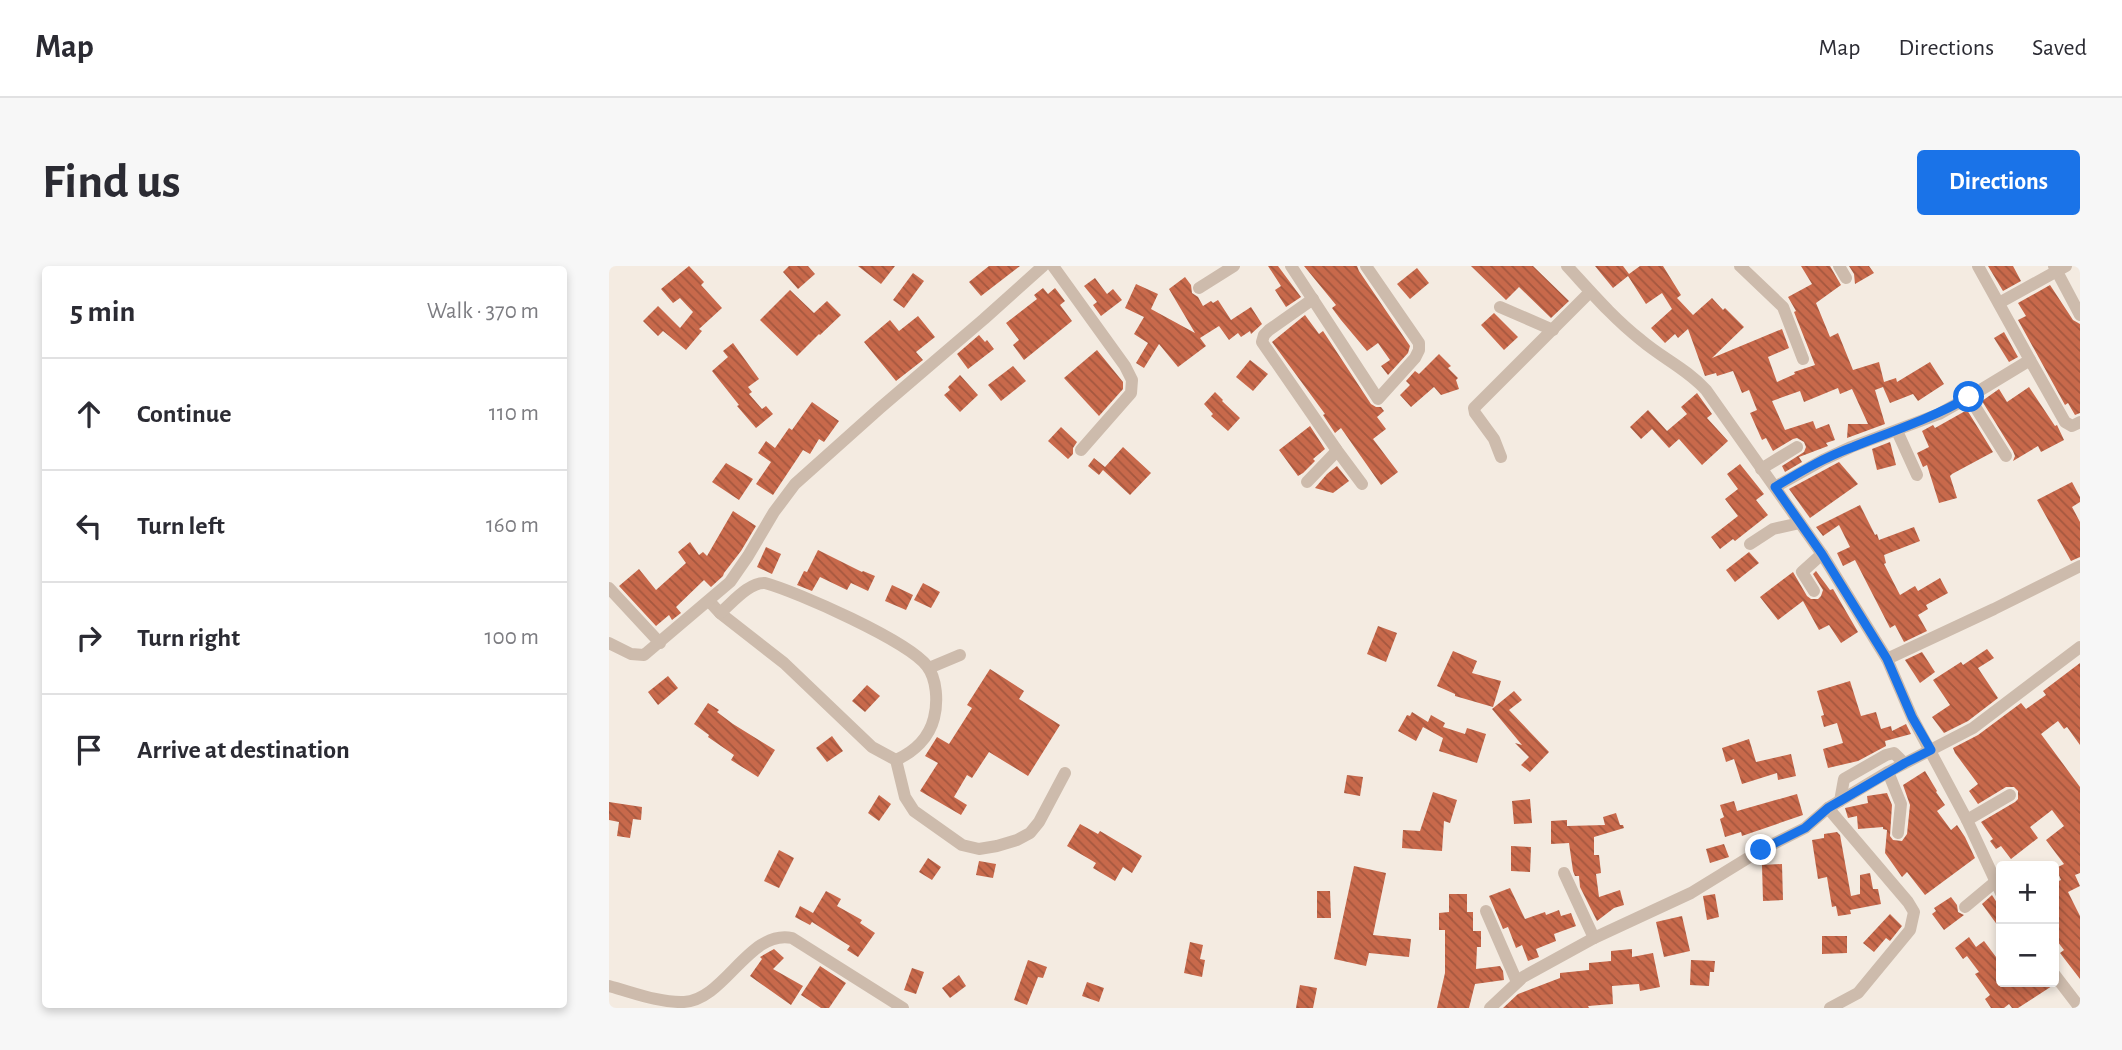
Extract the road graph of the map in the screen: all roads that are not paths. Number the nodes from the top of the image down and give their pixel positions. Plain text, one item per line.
1 (1043, 266) edge
2 (1053, 266) edge
3 (1234, 266) edge
4 (1291, 266) edge
5 (1366, 266) edge
6 (1567, 266) edge
7 (1739, 266) edge
8 (1839, 266) edge
9 (1978, 266) edge
10 (2059, 268) edge
11 (1846, 278) dead end
12 (1199, 288) dead end
13 (1590, 292) junction
14 (1313, 299) junction
15 (1999, 303) junction
16 (1500, 307) dead end
17 (2080, 315) edge
18 (1553, 330) junction
19 (1803, 359) dead end
20 (2030, 360) junction
21 (1969, 397) junction
22 (2080, 422) edge
23 (1896, 431) junction
24 (1797, 447) dead end
25 (1336, 449) junction
26 (1081, 450) dead end
27 (2006, 456) dead end
28 (1501, 457) dead end
29 (1761, 469) junction
30 (1917, 475) dead end
31 (1307, 482) dead end
32 (1362, 484) dead end
33 (1775, 487) junction
34 (1800, 523) junction
35 (1749, 544) dead end
36 (1822, 554) junction
37 (2080, 566) edge
38 (609, 588) edge
39 (1814, 591) dead end
40 (709, 601) junction
41 (720, 613) junction
42 (609, 643) edge
43 (660, 643) junction
44 (2080, 647) edge
45 (960, 655) dead end
46 (1887, 659) junction
47 (929, 668) junction
48 (1931, 750) junction
49 (896, 760) junction
50 (1905, 763) junction
51 (1888, 772) junction
52 (1065, 773) dead end
53 (2011, 795) dead end
54 (1840, 801) junction
55 (1828, 808) junction
56 (1967, 820) junction
57 (1898, 833) dead end
58 (1564, 873) dead end
59 (1996, 883) edge
60 (1996, 888) edge
61 (1965, 907) dead end
62 (1486, 911) dead end
63 (1594, 938) junction
64 (2059, 980) edge
65 (1517, 982) junction
66 (609, 986) edge
67 (2078, 1002) edge
68 (903, 1008) edge
69 (1490, 1008) edge
70 (1830, 1008) edge

1 - 40 street
2 - 26 street
3 - 12 street
4 - 14 street
5 - 14 street
6 - 13 street
7 - 19 street
8 - 11 street
9 - 15 street
10 - 15 street
10 - 17 street
13 - 18 street
13 - 29 street
14 - 25 street
15 - 20 street
16 - 18 street
18 - 28 street
20 - 21 street
20 - 22 street
21 - 23 street
21 - 27 street
23 - 30 street
23 - 33 street
24 - 29 street
25 - 31 street
25 - 32 street
29 - 33 street
33 - 34 street
34 - 35 street
34 - 36 street
36 - 39 street
36 - 46 street
37 - 46 street
38 - 43 street
40 - 41 street
40 - 43 street
41 - 47 street
41 - 49 street
42 - 43 street
44 - 48 street
45 - 47 street
46 - 48 street
47 - 49 street
48 - 50 street
48 - 56 street
49 - 52 street
50 - 51 street
50 - 54 street
51 - 54 street
51 - 57 street
53 - 56 street
54 - 55 street
55 - 63 street
55 - 70 street
56 - 59 street
58 - 63 street
60 - 61 street
62 - 65 street
63 - 65 street
64 - 67 street
65 - 69 street
66 - 68 street

